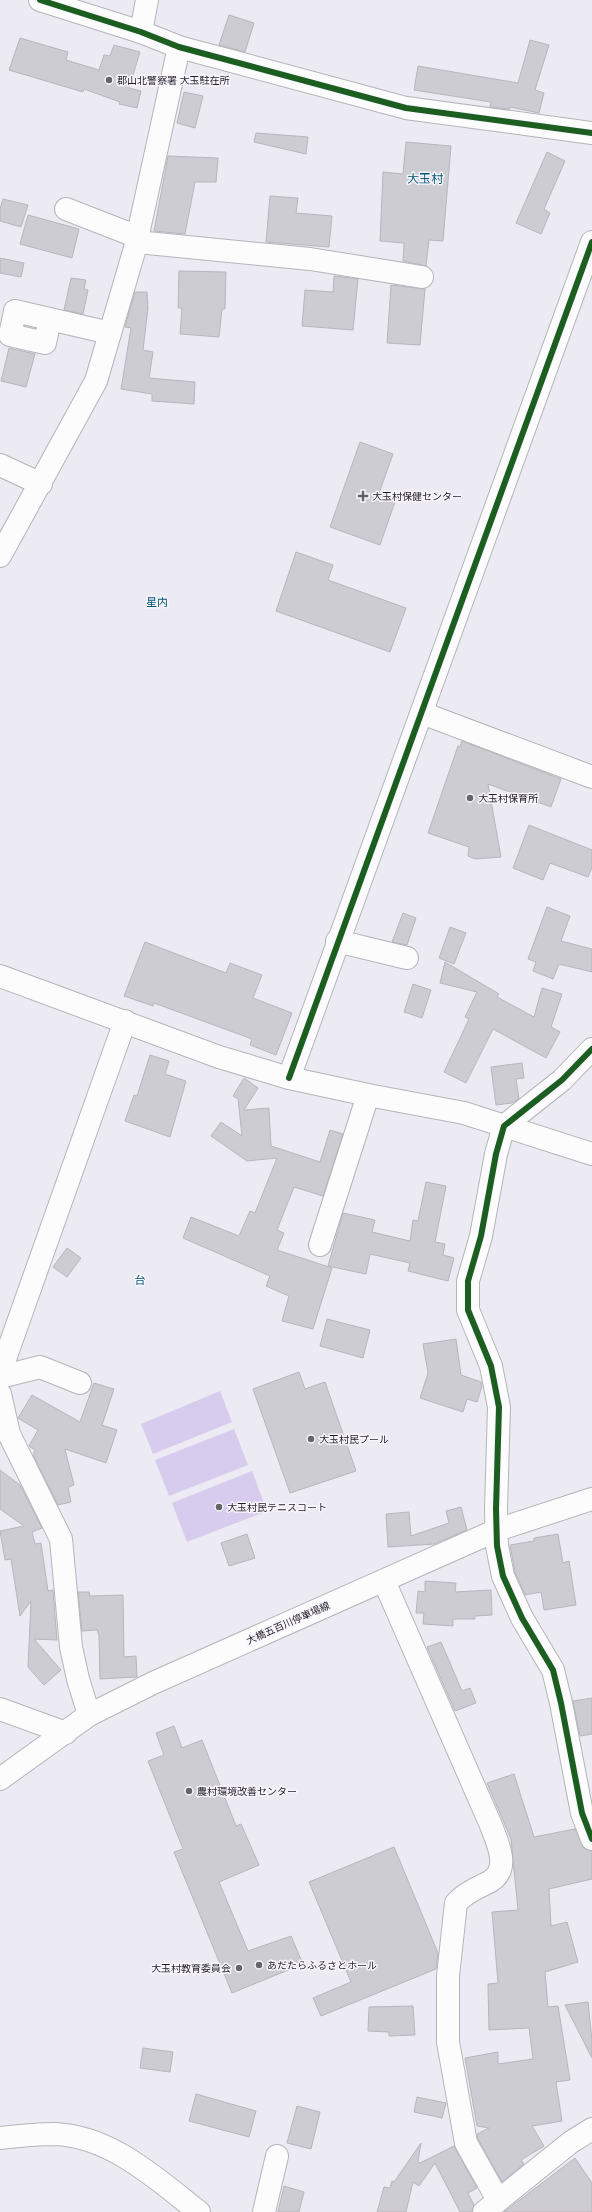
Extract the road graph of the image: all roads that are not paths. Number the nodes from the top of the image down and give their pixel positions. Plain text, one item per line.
1 (40, 0) edge
2 (147, 0) edge
3 (141, 32) junction
4 (179, 47) junction
5 (592, 132) edge
6 (66, 209) dead end
7 (137, 239) junction
8 (592, 242) edge
9 (422, 277) dead end
10 (50, 319) dead end
11 (110, 333) junction
12 (0, 465) edge
13 (40, 484) junction
14 (0, 556) edge
15 (422, 713) junction
16 (592, 777) edge
17 (337, 941) junction
18 (407, 958) dead end
19 (0, 976) edge
20 (125, 1021) junction
21 (592, 1049) edge
22 (289, 1078) junction
23 (368, 1095) junction
24 (504, 1126) junction
25 (592, 1154) edge
26 (320, 1245) dead end
27 (0, 1373) edge
28 (0, 1377) edge
29 (80, 1383) dead end
30 (0, 1394) edge
31 (592, 1499) edge
32 (497, 1530) junction
33 (384, 1581) junction
34 (0, 1709) edge
35 (89, 1715) junction
36 (66, 1734) junction
37 (0, 1779) edge
38 (592, 1839) edge
39 (592, 2129) edge
40 (0, 2138) edge
41 (277, 2156) dead end
42 (491, 2206) edge
43 (199, 2212) edge
44 (264, 2212) edge

1 - 3 street
2 - 3 street
3 - 4 street
4 - 5 street
4 - 7 street
6 - 7 street
7 - 9 street
7 - 11 street
8 - 15 street
10 - 11 street
11 - 13 street
12 - 13 street
13 - 14 street
15 - 16 street
15 - 17 street
17 - 18 street
17 - 22 street
19 - 20 street
20 - 22 street
20 - 27 street
21 - 24 street
22 - 23 street
23 - 24 street
23 - 26 street
24 - 25 street
24 - 32 street
28 - 29 street
30 - 35 street
31 - 32 street, 大橋五百川停車場線
32 - 33 street, 大橋五百川停車場線
32 - 38 street
33 - 35 street, 大橋五百川停車場線
33 - 42 street
34 - 36 street
35 - 36 street, 大橋五百川停車場線
36 - 37 street, 大橋五百川停車場線
39 - 42 street
40 - 43 street
41 - 44 street

